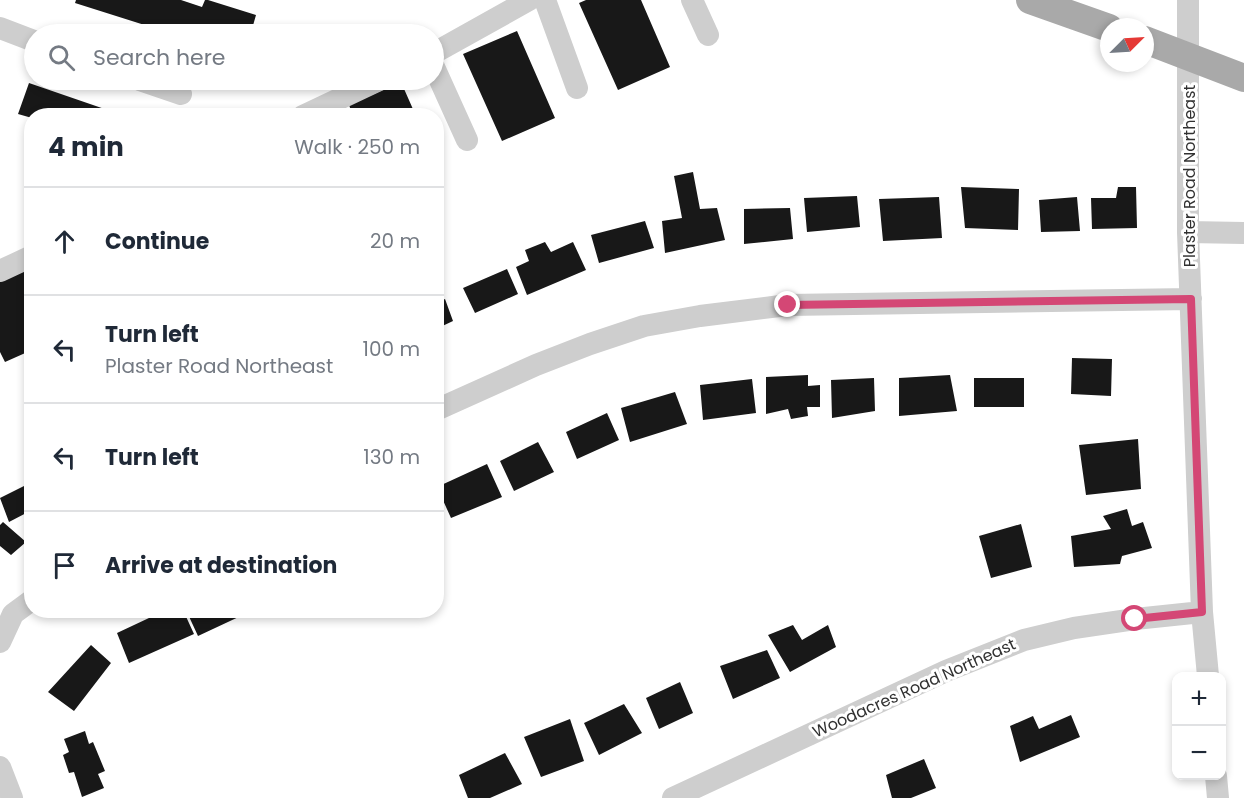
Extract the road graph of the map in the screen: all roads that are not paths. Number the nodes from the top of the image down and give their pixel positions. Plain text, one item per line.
1 (529, 0) edge
2 (545, 0) edge
3 (692, 0) edge
4 (1030, 0) edge
5 (1188, 0) edge
6 (1100, 24) edge
7 (0, 28) edge
8 (708, 35) dead end
9 (24, 37) edge
10 (1154, 44) edge
11 (444, 47) edge
12 (1188, 57) junction
13 (1244, 78) edge
14 (576, 88) dead end
15 (444, 89) edge
16 (169, 90) edge
17 (359, 90) edge
18 (181, 94) dead end
19 (323, 108) edge
20 (467, 140) dead end
21 (1188, 232) junction
22 (1244, 232) edge
23 (24, 260) edge
24 (0, 271) edge
25 (1191, 299) junction
26 (444, 406) edge
27 (24, 606) edge
28 (1202, 612) junction
29 (0, 642) edge
30 (1208, 672) edge
31 (0, 767) edge
32 (1216, 780) edge
33 (12, 798) edge
34 (673, 798) edge
35 (1218, 798) edge

1 - 11 street
2 - 14 street
3 - 8 street
4 - 6 main road
5 - 12 street, Plaster Road Northeast
7 - 9 street
10 - 12 main road
12 - 13 main road
12 - 21 street, Plaster Road Northeast
15 - 20 street
16 - 18 street
17 - 19 street
21 - 22 street
21 - 25 street, Plaster Road Northeast
23 - 24 street
25 - 26 street
25 - 28 street, Plaster Road Northeast
27 - 29 street
28 - 30 street, Plaster Road Northeast
28 - 34 street, Woodacres Road Northeast
31 - 33 street
32 - 35 street

